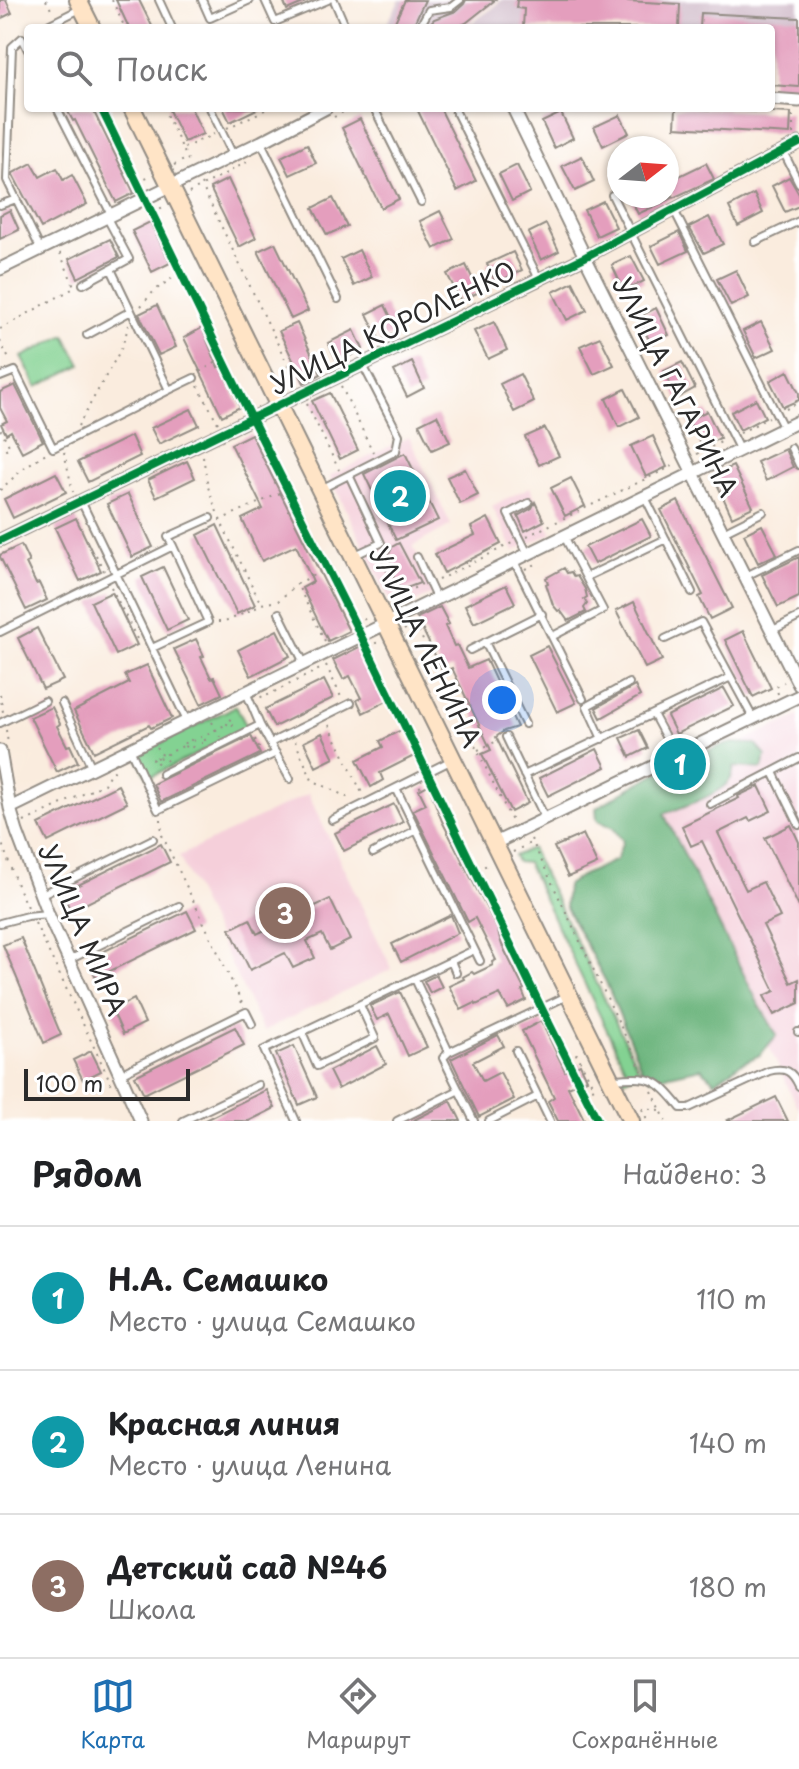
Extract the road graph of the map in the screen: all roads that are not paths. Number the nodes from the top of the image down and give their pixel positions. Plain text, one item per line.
1 (159, 0) edge
2 (202, 0) edge
3 (250, 0) edge
4 (265, 0) edge
5 (331, 0) edge
6 (435, 0) edge
7 (460, 0) edge
8 (80, 4) edge
9 (435, 9) junction
10 (48, 24) edge
11 (90, 24) edge
12 (170, 24) edge
13 (344, 24) edge
14 (421, 24) edge
15 (24, 38) edge
16 (775, 100) edge
17 (796, 105) edge
18 (59, 112) edge
19 (134, 112) edge
20 (212, 112) edge
21 (318, 112) edge
22 (376, 112) edge
23 (456, 112) edge
24 (515, 112) edge
25 (796, 139) edge
26 (261, 142) junction
27 (783, 151) junction
28 (233, 155) junction
29 (799, 183) edge
30 (171, 186) junction
31 (16, 199) junction
32 (421, 202) dead end
33 (0, 205) edge
34 (618, 208) edge
35 (674, 210) junction
36 (109, 215) junction
37 (799, 221) edge
38 (629, 233) junction
39 (755, 242) dead end
40 (40, 248) junction
41 (585, 257) junction
42 (0, 269) edge
43 (111, 269) junction
44 (539, 279) junction
45 (83, 284) road end
46 (338, 299) dead end
47 (132, 313) junction
48 (87, 335) dead end
49 (363, 365) junction
50 (0, 377) edge
51 (194, 378) road end
52 (169, 390) junction
53 (279, 406) junction
54 (799, 421) edge
55 (784, 429) junction
56 (791, 448) dead end
57 (740, 451) junction
58 (799, 465) edge
59 (693, 474) junction
60 (346, 477) junction
61 (320, 489) junction
62 (77, 497) junction
63 (645, 497) junction
64 (529, 503) dead end
65 (763, 512) dead end
66 (210, 518) dead end
67 (723, 532) junction
68 (564, 536) junction
69 (666, 539) junction
70 (0, 540) edge
71 (173, 546) junction
72 (799, 550) edge
73 (528, 554) junction
74 (354, 556) junction
75 (417, 557) dead end
76 (514, 561) junction
77 (117, 574) junction
78 (746, 576) junction
79 (586, 577) junction
80 (692, 592) dead end
81 (436, 598) junction
82 (279, 613) dead end
83 (542, 614) junction
84 (799, 617) edge
85 (387, 622) junction
86 (773, 630) junction
87 (0, 632) edge
88 (553, 636) junction
89 (665, 639) dead end
90 (485, 642) junction
91 (152, 648) junction
92 (470, 650) dead end
93 (304, 663) junction
94 (731, 677) junction
95 (629, 683) dead end
96 (799, 685) edge
97 (246, 692) junction
98 (799, 696) edge
99 (583, 699) dead end
100 (45, 701) dead end
101 (62, 703) dead end
102 (351, 703) dead end
103 (653, 714) junction
104 (753, 718) junction
105 (187, 721) junction
106 (2, 722) edge
107 (525, 724) dead end
108 (260, 725) junction
109 (506, 737) dead end
110 (602, 739) junction
111 (270, 743) junction
112 (5, 749) edge
113 (130, 749) junction
114 (276, 753) junction
115 (675, 755) junction
116 (799, 758) edge
117 (453, 759) junction
118 (92, 768) junction
119 (773, 772) junction
120 (162, 774) dead end
121 (524, 775) junction
122 (2, 778) edge
123 (290, 779) dead end
124 (398, 791) junction
125 (710, 804) dead end
126 (14, 813) edge
127 (545, 818) junction
128 (332, 820) dead end
129 (799, 825) edge
130 (416, 830) junction
131 (153, 839) dead end
132 (495, 843) junction
133 (373, 853) dead end
134 (41, 895) junction
135 (179, 906) dead end
136 (48, 914) junction
137 (0, 923) edge
138 (474, 950) junction
139 (69, 960) junction
140 (451, 961) junction
141 (480, 961) dead end
142 (456, 973) dead end
143 (415, 979) junction
144 (569, 995) junction
145 (360, 1005) junction
146 (252, 1024) dead end
147 (302, 1032) junction
148 (516, 1051) dead end
149 (449, 1052) junction
150 (120, 1074) junction
151 (610, 1080) junction
152 (258, 1085) dead end
153 (799, 1086) edge
154 (459, 1090) junction
155 (538, 1096) junction
156 (141, 1121) edge
157 (183, 1121) edge
158 (296, 1121) edge
159 (397, 1121) edge
160 (474, 1121) edge
161 (489, 1121) edge
162 (550, 1121) edge
163 (631, 1121) edge

1 - 12 lane
2 - 3 lane
4 - 5 lane
5 - 13 lane
6 - 9 lane
7 - 9 lane
8 - 10 lane
8 - 11 main road
9 - 14 lane
15 - 31 lane
16 - 17 street
18 - 36 lane
19 - 30 main road, УЛИЦА ЛЕНИНА
20 - 28 lane
21 - 26 street
22 - 32 lane
23 - 44 lane
24 - 41 street, УЛИЦА ГАГАРИНА
25 - 27 street, УЛИЦА КОРОЛЕНКО
26 - 28 street
26 - 46 lane
27 - 29 lane
27 - 35 street, УЛИЦА КОРОЛЕНКО
28 - 30 street
30 - 36 street
30 - 53 main road, УЛИЦА ЛЕНИНА
31 - 33 lane
31 - 40 lane
34 - 38 lane
35 - 38 street, УЛИЦА КОРОЛЕНКО
35 - 55 lane
36 - 40 street
36 - 43 lane
37 - 39 lane
38 - 41 street, УЛИЦА КОРОЛЕНКО
38 - 57 lane
40 - 42 street
41 - 44 street, УЛИЦА КОРОЛЕНКО
41 - 59 street, УЛИЦА ГАГАРИНА
43 - 45 lane
43 - 47 lane
44 - 49 street, УЛИЦА КОРОЛЕНКО
47 - 48 lane
47 - 52 lane
49 - 53 street, УЛИЦА КОРОЛЕНКО
49 - 60 lane
50 - 52 lane
51 - 52 lane
53 - 61 main road, УЛИЦА ЛЕНИНА
53 - 62 street, УЛИЦА КОРОЛЕНКО
54 - 55 street
55 - 57 street
56 - 58 lane
57 - 59 street
59 - 63 street
59 - 67 street, УЛИЦА ГАГАРИНА
60 - 61 lane
60 - 74 lane
61 - 74 main road, УЛИЦА ЛЕНИНА
62 - 70 street, УЛИЦА КОРОЛЕНКО
62 - 77 lane
63 - 68 street
63 - 69 lane
64 - 73 lane
65 - 67 lane
66 - 71 lane
67 - 78 street, УЛИЦА ГАГАРИНА
68 - 73 street
68 - 79 lane
69 - 79 lane
69 - 80 lane
71 - 77 lane
71 - 91 lane
72 - 78 lane
73 - 76 street
74 - 85 main road, УЛИЦА ЛЕНИНА
75 - 81 lane
76 - 81 street
76 - 83 lane
77 - 87 lane
77 - 91 lane
78 - 86 street, УЛИЦА ГАГАРИНА
79 - 88 lane
81 - 85 street
82 - 93 lane
83 - 88 lane
83 - 90 lane
84 - 86 lane
85 - 93 street
85 - 117 main road, УЛИЦА ЛЕНИНА
86 - 96 street, УЛИЦА ГАГАРИНА
88 - 99 lane
89 - 94 lane
90 - 92 lane
90 - 107 lane
91 - 105 lane
93 - 97 street
94 - 103 lane
94 - 104 lane
95 - 110 lane
97 - 105 street
97 - 108 lane
98 - 104 street
100 - 106 lane
101 - 118 lane
102 - 111 lane
103 - 110 lane
103 - 115 lane
104 - 115 street
105 - 113 street
108 - 111 lane
108 - 120 lane
109 - 121 lane
110 - 121 lane
111 - 114 lane
112 - 122 street, УЛИЦА МИРА
113 - 114 lane
113 - 118 street
114 - 123 lane
115 - 127 street
116 - 119 lane
117 - 124 lane
117 - 132 main road, УЛИЦА ЛЕНИНА
118 - 126 street
119 - 125 lane
119 - 129 lane
121 - 127 lane
122 - 126 street, УЛИЦА МИРА
124 - 128 lane
124 - 130 lane
126 - 134 street, УЛИЦА МИРА
127 - 132 street
130 - 133 lane
130 - 138 lane
131 - 134 lane
132 - 144 main road, УЛИЦА ЛЕНИНА
134 - 136 street, УЛИЦА МИРА
135 - 139 lane
136 - 137 lane
136 - 139 street, УЛИЦА МИРА
138 - 140 lane
138 - 141 lane
139 - 150 street, УЛИЦА МИРА
140 - 142 lane
140 - 143 lane
143 - 145 lane
143 - 149 lane
144 - 149 lane
144 - 151 main road, УЛИЦА ЛЕНИНА
145 - 147 lane
145 - 147 lane
146 - 150 lane
147 - 158 lane
148 - 155 lane
149 - 154 lane
150 - 156 street, УЛИЦА МИРА
151 - 153 lane
151 - 163 main road, УЛИЦА ЛЕНИНА
152 - 157 lane
154 - 159 lane
154 - 160 lane
155 - 161 lane
155 - 162 lane

